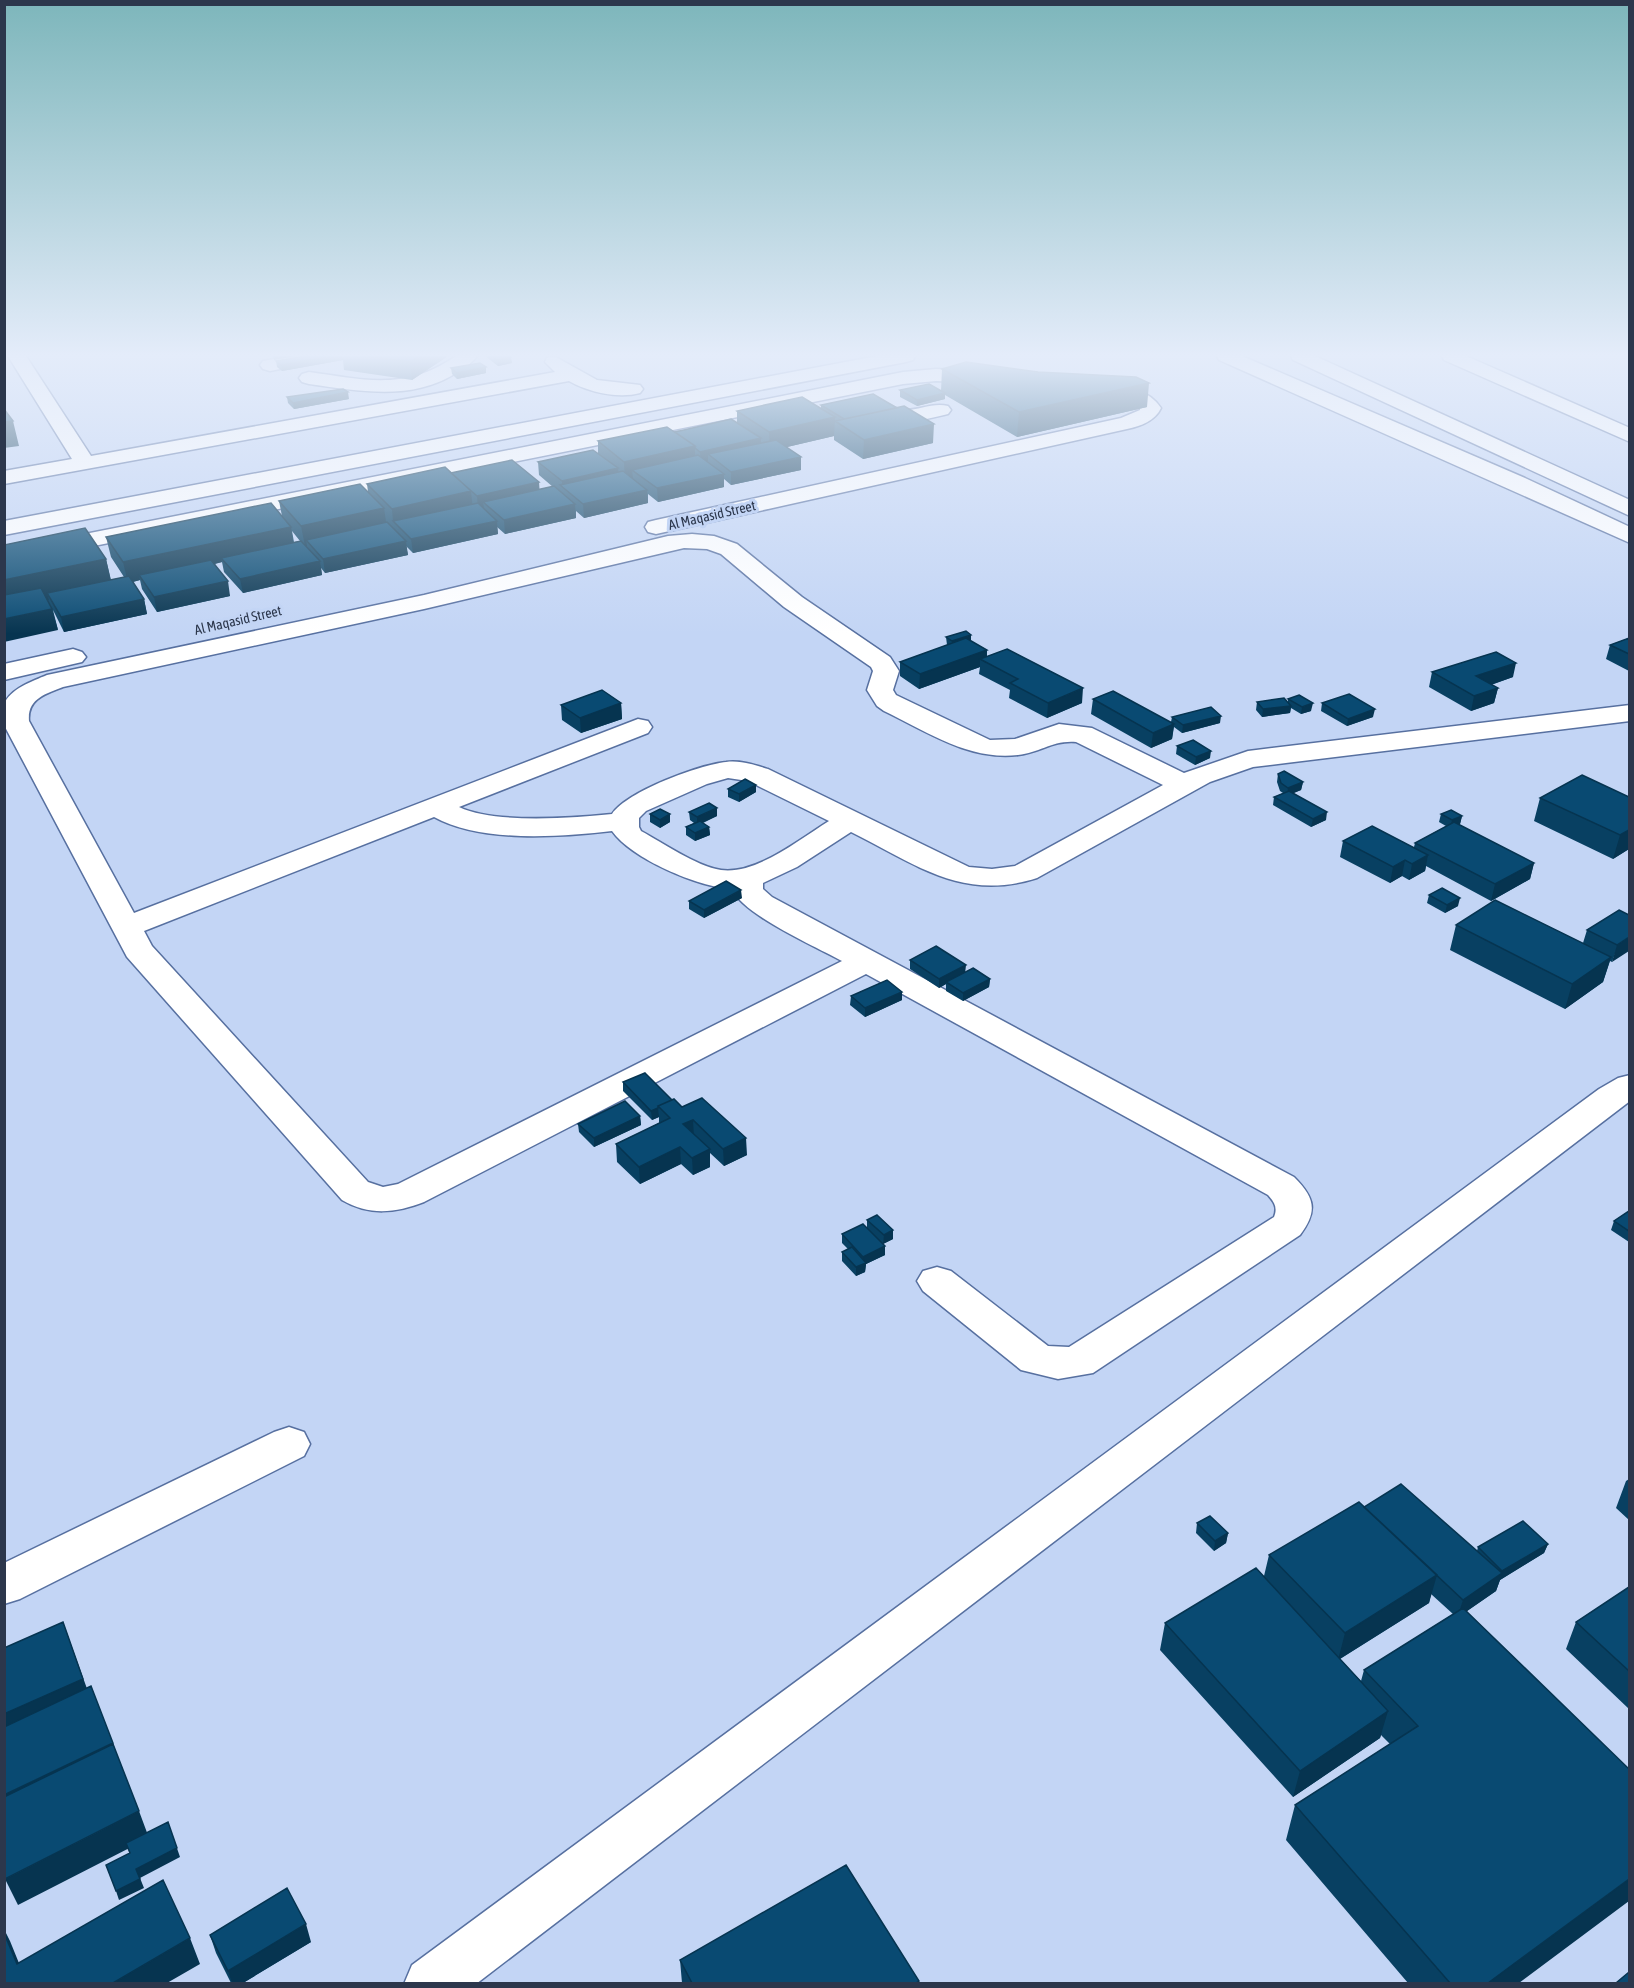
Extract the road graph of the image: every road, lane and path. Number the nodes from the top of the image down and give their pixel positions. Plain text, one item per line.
1 (76, 449) edge
2 (173, 449) edge
3 (322, 449) edge
4 (415, 449) edge
5 (549, 449) edge
6 (1011, 449) edge
7 (1439, 449) edge
8 (1500, 449) edge
9 (85, 463) junction
10 (4, 478) edge
11 (1629, 509) edge
12 (4, 510) edge
13 (4, 528) edge
14 (1629, 536) edge
15 (4, 557) edge
16 (484, 566) dead end
17 (238, 620) dead end
18 (4, 672) edge
19 (1629, 713) edge
20 (638, 727) dead end
21 (1185, 785) junction
22 (435, 806) junction
23 (850, 820) junction
24 (624, 821) junction
25 (747, 879) junction
26 (125, 927) junction
27 (867, 961) junction
28 (1629, 1086) edge
29 (937, 1281) dead end
30 (289, 1444) dead end
31 (4, 1585) edge
32 (431, 1983) edge

1 - 9 street
2 - 9 street
3 - 12 street
4 - 13 street
5 - 15 street
6 - 16 street, Al Maqasid Street
7 - 14 street
8 - 11 street
9 - 10 street
17 - 18 street, Al Maqasid Street
19 - 21 street
20 - 22 street
21 - 23 street
21 - 26 street
22 - 24 street
22 - 26 street
23 - 24 street
23 - 25 street
24 - 25 street
25 - 27 street
26 - 27 street
27 - 29 street
28 - 32 street
30 - 31 street

